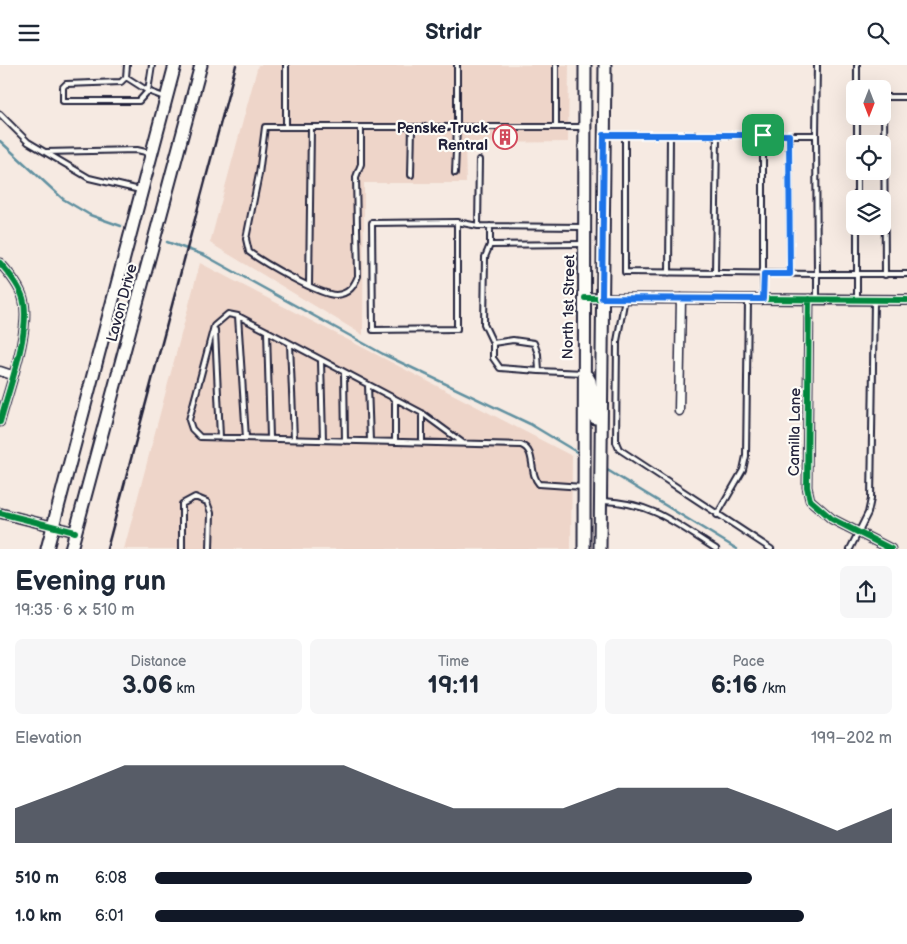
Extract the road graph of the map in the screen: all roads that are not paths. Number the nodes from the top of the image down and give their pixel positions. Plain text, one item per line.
1 (127, 65) edge
2 (152, 65) edge
3 (175, 65) edge
4 (201, 65) edge
5 (286, 65) edge
6 (457, 65) edge
7 (556, 65) edge
8 (585, 65) edge
9 (604, 65) edge
10 (817, 65) edge
11 (857, 65) edge
12 (126, 77) junction
13 (857, 80) edge
14 (148, 91) junction
15 (891, 97) edge
16 (907, 97) edge
17 (167, 98) junction
18 (0, 115) edge
19 (883, 125) edge
20 (286, 127) junction
21 (312, 127) junction
22 (361, 127) junction
23 (412, 127) junction
24 (457, 127) junction
25 (556, 127) junction
26 (585, 127) junction
27 (604, 135) junction
28 (625, 135) junction
29 (670, 135) junction
30 (717, 135) junction
31 (763, 135) junction
32 (789, 135) junction
33 (816, 135) junction
34 (44, 151) junction
35 (152, 154) junction
36 (479, 160) dead end
37 (455, 173) dead end
38 (411, 175) dead end
39 (142, 190) junction
40 (457, 222) junction
41 (478, 226) junction
42 (490, 226) junction
43 (585, 227) junction
44 (857, 235) edge
45 (585, 244) junction
46 (490, 245) junction
47 (0, 263) edge
48 (669, 273) junction
49 (716, 273) junction
50 (764, 274) junction
51 (790, 274) junction
52 (817, 274) junction
53 (907, 274) edge
54 (857, 275) junction
55 (885, 275) junction
56 (309, 285) junction
57 (585, 298) junction
58 (602, 298) junction
59 (625, 298) junction
60 (681, 298) junction
61 (748, 298) junction
62 (763, 299) junction
63 (813, 299) junction
64 (857, 299) junction
65 (874, 300) junction
66 (907, 300) edge
67 (238, 316) junction
68 (214, 326) junction
69 (267, 331) junction
70 (493, 343) junction
71 (290, 344) junction
72 (321, 361) junction
73 (0, 371) edge
74 (539, 371) junction
75 (344, 372) junction
76 (584, 373) junction
77 (12, 375) junction
78 (368, 385) junction
79 (395, 399) junction
80 (679, 411) dead end
81 (422, 413) junction
82 (0, 422) edge
83 (220, 437) junction
84 (246, 438) junction
85 (270, 438) junction
86 (294, 439) junction
87 (323, 440) junction
88 (345, 441) junction
89 (370, 441) junction
90 (396, 442) junction
91 (422, 443) junction
92 (463, 443) junction
93 (600, 450) junction
94 (583, 482) junction
95 (600, 501) junction
96 (0, 513) edge
97 (717, 515) junction
98 (53, 527) junction
99 (75, 532) junction
100 (858, 533) junction
101 (46, 549) edge
102 (70, 549) edge
103 (182, 549) edge
104 (210, 549) edge
105 (584, 549) edge
106 (600, 549) edge
107 (716, 549) edge
108 (771, 549) edge
109 (850, 549) edge
110 (892, 549) edge

1 - 12 lane
2 - 14 lane
3 - 17 main road, Lavon Drive
4 - 99 main road, Lavon Drive
5 - 20 lane
6 - 24 lane
7 - 25 lane
8 - 26 main road, North 1st Street
9 - 27 main road
10 - 33 lane
11 - 13 lane
12 - 14 lane
12 - 14 lane
14 - 17 lane
15 - 16 lane
17 - 35 main road, Lavon Drive
18 - 34 lane
19 - 55 lane
20 - 21 lane
20 - 56 lane
21 - 22 lane
21 - 56 lane
22 - 23 lane
22 - 56 lane
23 - 24 lane
23 - 38 lane
24 - 25 lane
24 - 37 lane
25 - 26 lane
26 - 43 main road, North 1st Street
27 - 28 lane
27 - 58 main road
28 - 29 lane
28 - 48 lane
29 - 30 lane
29 - 48 lane
30 - 31 lane
30 - 49 lane
31 - 32 lane
31 - 50 lane
32 - 33 lane
32 - 51 lane
33 - 52 lane
34 - 35 lane
34 - 39 lane
35 - 39 main road, Lavon Drive
36 - 41 lane
39 - 98 main road, Lavon Drive
40 - 40 lane
40 - 41 lane
41 - 42 lane
42 - 43 lane
42 - 46 lane
43 - 45 main road, North 1st Street
44 - 54 lane
45 - 46 lane
45 - 57 main road, North 1st Street
46 - 70 lane
47 - 77 street
48 - 49 lane
49 - 50 lane
50 - 51 lane
50 - 62 lane
51 - 52 lane
52 - 54 lane
52 - 63 lane
53 - 55 lane
54 - 55 lane
54 - 64 lane
57 - 58 street
57 - 76 main road, North 1st Street
58 - 59 street
58 - 93 main road
59 - 60 street
59 - 97 lane
60 - 61 street
60 - 80 street
61 - 62 street
61 - 97 lane
62 - 63 street
63 - 64 street
63 - 100 street, Camilla Lane
64 - 65 street
65 - 66 street
65 - 100 lane
67 - 68 lane
67 - 69 lane
67 - 84 lane
68 - 83 lane
68 - 83 lane
69 - 71 lane
69 - 85 lane
70 - 74 lane
70 - 74 lane
71 - 72 lane
71 - 86 lane
72 - 75 lane
72 - 87 lane
73 - 77 street
74 - 76 lane
75 - 78 lane
75 - 88 lane
76 - 93 main road
76 - 94 main road, North 1st Street
77 - 82 street
78 - 79 lane
78 - 89 lane
79 - 81 lane
79 - 90 lane
81 - 91 lane
81 - 92 lane
83 - 84 lane
84 - 85 lane
85 - 86 lane
86 - 87 lane
87 - 88 lane
88 - 89 lane
89 - 90 lane
90 - 91 lane
91 - 92 lane
92 - 94 lane
93 - 95 main road
94 - 105 main road, North 1st Street
95 - 106 main road
95 - 107 lane
96 - 98 street
97 - 108 lane
98 - 99 street
98 - 101 main road, Lavon Drive
99 - 102 main road, Lavon Drive
100 - 109 lane
100 - 110 street, Camilla Lane
103 - 104 lane

